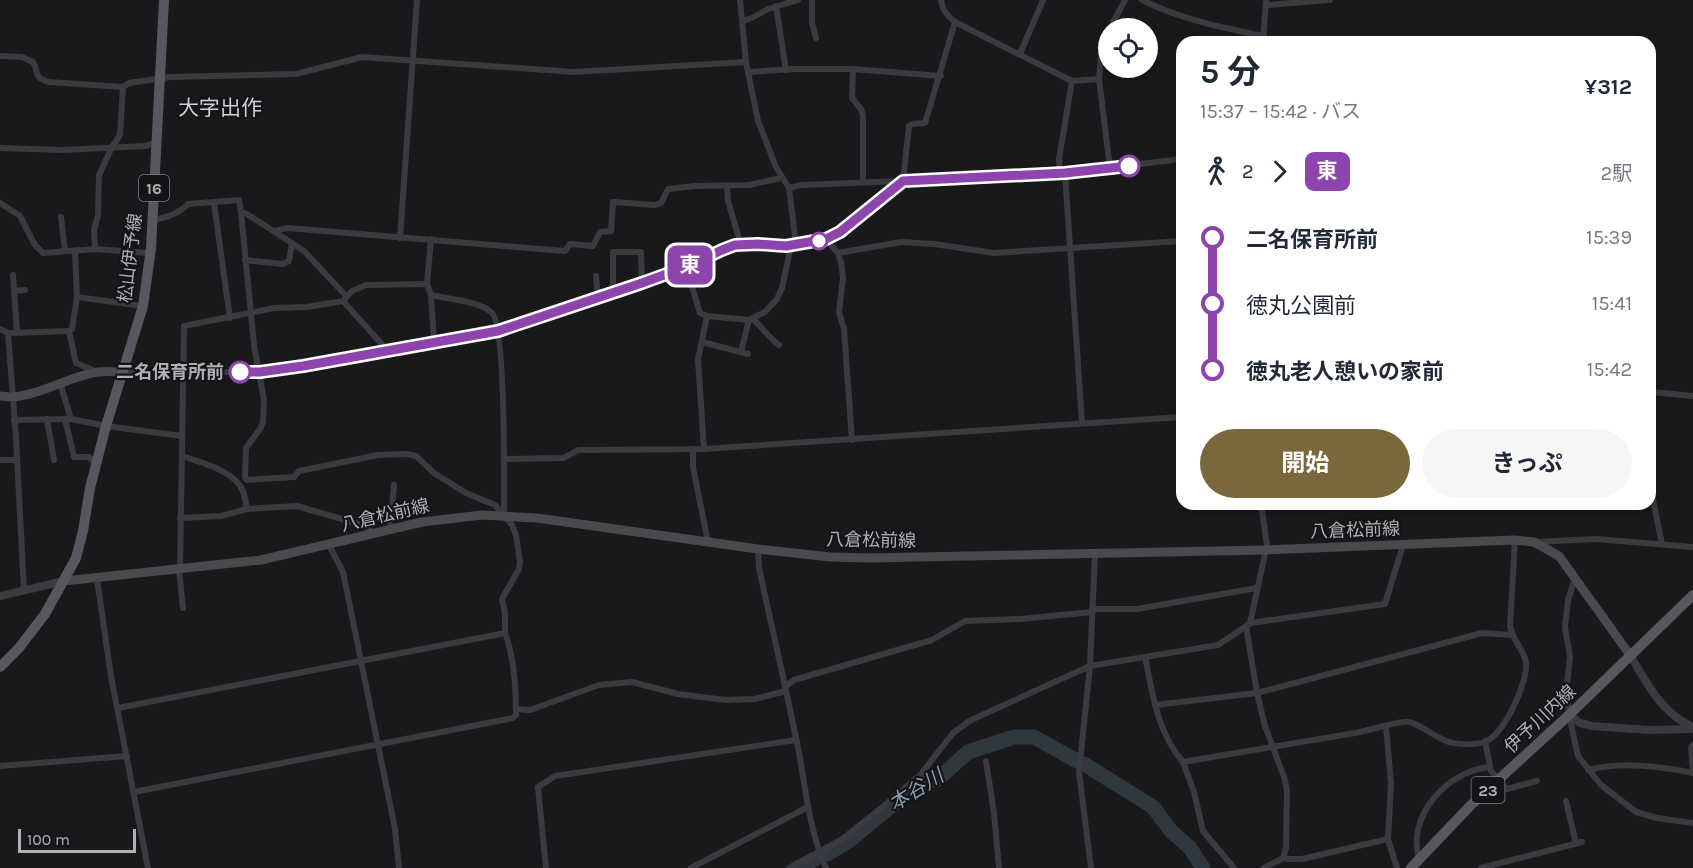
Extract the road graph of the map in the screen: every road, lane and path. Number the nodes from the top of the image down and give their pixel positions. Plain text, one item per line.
1 (164, 0) edge
2 (417, 0) edge
3 (740, 0) edge
4 (798, 0) edge
5 (812, 0) edge
6 (941, 0) edge
7 (1043, 0) edge
8 (1125, 0) edge
9 (1142, 0) edge
10 (1330, 0) edge
11 (1266, 2) edge
12 (777, 6) junction
13 (1115, 18) edge
14 (743, 21) junction
15 (955, 22) junction
16 (1252, 36) edge
17 (1263, 36) edge
18 (816, 38) dead end
19 (1020, 54) junction
20 (0, 56) edge
21 (413, 60) junction
22 (746, 62) junction
23 (852, 69) junction
24 (786, 70) junction
25 (748, 72) junction
26 (940, 76) junction
27 (160, 79) junction
28 (1099, 79) joint
29 (1071, 81) junction
30 (123, 87) junction
31 (156, 143) junction
32 (112, 147) junction
33 (0, 148) edge
34 (1176, 160) edge
35 (1110, 168) junction
36 (1063, 173) junction
37 (781, 178) junction
38 (903, 181) junction
39 (863, 182) junction
40 (727, 186) junction
41 (789, 188) junction
42 (0, 203) edge
43 (214, 203) junction
44 (241, 212) junction
45 (61, 217) dead end
46 (152, 220) junction
47 (274, 231) junction
48 (400, 238) junction
49 (431, 239) junction
50 (826, 239) junction
51 (1176, 241) edge
52 (292, 244) junction
53 (741, 245) junction
54 (794, 246) junction
55 (1071, 248) junction
56 (95, 249) junction
57 (65, 251) junction
58 (75, 251) junction
59 (150, 253) junction
60 (838, 253) junction
61 (245, 260) junction
62 (686, 267) junction
63 (14, 275) dead end
64 (596, 276) dead end
65 (642, 283) junction
66 (427, 284) junction
67 (25, 290) dead end
68 (15, 291) junction
69 (613, 293) junction
70 (430, 295) junction
71 (76, 297) junction
72 (598, 298) junction
73 (345, 299) junction
74 (143, 306) junction
75 (251, 314) junction
76 (707, 316) junction
77 (230, 318) junction
78 (751, 319) junction
79 (0, 329) edge
80 (69, 331) junction
81 (498, 331) junction
82 (17, 332) junction
83 (8, 333) junction
84 (434, 342) junction
85 (702, 342) junction
86 (779, 345) dead end
87 (387, 350) junction
88 (97, 372) junction
89 (122, 372) junction
90 (260, 372) junction
91 (183, 373) junction
92 (60, 383) junction
93 (1656, 392) edge
94 (1693, 396) edge
95 (0, 397) edge
96 (12, 397) junction
97 (1176, 417) edge
98 (14, 420) junction
99 (47, 420) junction
100 (68, 420) junction
101 (1082, 423) junction
102 (106, 426) junction
103 (182, 436) junction
104 (852, 440) junction
105 (693, 449) junction
106 (704, 449) junction
107 (182, 456) junction
108 (505, 459) junction
109 (0, 460) edge
110 (16, 460) junction
111 (54, 460) dead end
112 (98, 460) junction
113 (247, 480) junction
114 (394, 485) dead end
115 (242, 489) junction
116 (247, 509) junction
117 (1262, 510) edge
118 (1655, 510) edge
119 (504, 515) junction
120 (180, 518) junction
121 (390, 529) junction
122 (373, 533) junction
123 (1515, 540) junction
124 (708, 542) junction
125 (1534, 542) junction
126 (1662, 544) junction
127 (329, 545) junction
128 (1403, 545) junction
129 (1693, 547) edge
130 (758, 549) junction
131 (1266, 550) junction
132 (1095, 553) junction
133 (179, 569) junction
134 (1576, 577) junction
135 (97, 579) junction
136 (64, 581) junction
137 (1257, 588) junction
138 (24, 590) junction
139 (1693, 595) edge
140 (0, 596) edge
141 (183, 608) dead end
142 (1092, 611) junction
143 (1248, 625) junction
144 (505, 633) junction
145 (1512, 635) junction
146 (1630, 655) junction
147 (1144, 657) junction
148 (362, 661) junction
149 (1090, 666) junction
150 (0, 667) edge
151 (786, 688) junction
152 (1257, 693) junction
153 (1155, 705) junction
154 (118, 708) junction
155 (516, 709) junction
156 (1569, 715) junction
157 (1386, 726) junction
158 (1693, 729) edge
159 (796, 740) junction
160 (1485, 741) junction
161 (378, 744) junction
162 (1693, 746) edge
163 (1273, 747) junction
164 (127, 756) junction
165 (986, 761) dead end
166 (1183, 762) junction
167 (0, 766) edge
168 (1490, 767) junction
169 (1588, 770) junction
170 (1693, 772) edge
171 (1499, 780) junction
172 (1537, 781) dead end
173 (134, 792) junction
174 (1566, 801) dead end
175 (808, 807) junction
176 (1693, 823) edge
177 (1388, 839) junction
178 (819, 853) junction
179 (1283, 858) junction
180 (1419, 859) junction
181 (148, 868) edge
182 (399, 868) edge
183 (546, 868) edge
184 (691, 868) edge
185 (789, 868) edge
186 (826, 868) edge
187 (999, 868) edge
188 (1091, 868) edge
189 (1234, 868) edge
190 (1264, 868) edge
191 (1397, 868) edge
192 (1411, 868) edge
193 (1481, 868) edge

1 - 27 main road, 松山伊予線 / 16
2 - 21 street
3 - 14 street
4 - 12 street
5 - 18 street
6 - 15 street
7 - 19 street
8 - 13 street
9 - 16 street
10 - 11 street
11 - 17 street
12 - 14 street
12 - 24 street
14 - 22 street
15 - 19 street
15 - 26 street
19 - 29 street
20 - 30 street
21 - 22 street
21 - 27 street
21 - 48 street
22 - 25 street
23 - 24 street
23 - 26 street
23 - 39 street
24 - 25 street
25 - 37 street
26 - 38 street
27 - 30 street
27 - 31 main road, 松山伊予線 / 16
28 - 29 street
28 - 35 street
29 - 36 street
30 - 32 street
31 - 32 street
31 - 46 main road, 松山伊予線 / 16
32 - 33 street
32 - 56 street
34 - 35 street
35 - 36 street
36 - 38 street
36 - 55 street
37 - 40 street
37 - 41 street
38 - 39 street
38 - 50 street
39 - 41 street
40 - 49 street
40 - 53 street
41 - 54 street
42 - 57 street
43 - 44 street
43 - 46 street
43 - 77 street
44 - 47 street
44 - 61 street
45 - 57 street
46 - 59 main road, 松山伊予線 / 16
47 - 48 street
47 - 52 street
48 - 49 street
49 - 66 street
50 - 54 street
50 - 60 street
51 - 55 street
52 - 61 street
52 - 73 street
53 - 54 street
53 - 62 street
54 - 78 street
55 - 60 street
55 - 101 street
56 - 58 street
56 - 59 street
57 - 58 street
58 - 71 street
59 - 74 main road, 松山伊予線 / 16
60 - 104 street
61 - 75 street
62 - 65 street
62 - 76 street
63 - 68 street
64 - 72 street
65 - 69 street
65 - 69 street
66 - 70 street
66 - 73 street
67 - 68 street
68 - 82 street
69 - 72 street
70 - 81 street
70 - 84 street
71 - 74 street
71 - 80 street
72 - 81 street
73 - 75 street
73 - 87 street
74 - 89 main road, 松山伊予線 / 16
75 - 77 street
75 - 90 street
76 - 78 street
76 - 85 street
77 - 91 street
78 - 85 street
78 - 86 street
79 - 83 street
80 - 82 street
80 - 88 street
81 - 84 street
81 - 108 street
82 - 83 street
83 - 96 street
84 - 87 street
85 - 106 street
87 - 90 street
88 - 89 main road
88 - 92 main road
89 - 91 street
89 - 102 main road, 松山伊予線 / 16
90 - 91 street
90 - 113 street
91 - 103 street
92 - 96 main road
92 - 100 street
93 - 94 street
95 - 96 main road
96 - 98 street
97 - 101 street
98 - 99 street
98 - 110 street
99 - 100 street
99 - 111 street
100 - 102 street
100 - 112 street
101 - 104 street
102 - 103 street
102 - 112 main road, 松山伊予線 / 16
103 - 107 street
104 - 106 street
105 - 106 street
105 - 108 street
105 - 124 street
107 - 115 street
107 - 120 street
108 - 119 street
109 - 110 street
110 - 138 street
112 - 136 main road, 松山伊予線 / 16
113 - 115 street
113 - 119 street
114 - 121 street
115 - 116 street
116 - 120 street
116 - 122 street
117 - 131 street
118 - 126 street
119 - 121 main road, 八倉松前線
119 - 124 main road, 八倉松前線
119 - 144 street
120 - 133 street
121 - 122 main road, 八倉松前線
122 - 127 main road, 八倉松前線
123 - 125 main road, 八倉松前線
123 - 128 main road, 八倉松前線
123 - 145 street
124 - 130 main road, 八倉松前線
125 - 126 street
125 - 134 main road, 八倉松前線
126 - 129 street
127 - 133 main road, 八倉松前線
127 - 148 street
128 - 131 main road, 八倉松前線
128 - 143 street
130 - 132 main road, 八倉松前線
130 - 151 street
131 - 132 main road, 八倉松前線
131 - 137 street
132 - 142 street
133 - 135 main road, 八倉松前線
133 - 141 street
134 - 146 main road, 八倉松前線
134 - 156 street
135 - 136 main road, 八倉松前線
135 - 154 street
136 - 138 street
136 - 150 main road, 松山伊予線 / 16
137 - 142 street
137 - 143 street
138 - 140 street
139 - 146 main road, 伊予川内線 / 23
142 - 149 street
142 - 151 street
143 - 147 street
143 - 152 street
144 - 148 street
144 - 155 street
145 - 152 street
145 - 160 street
146 - 156 main road, 伊予川内線 / 23
146 - 158 street
147 - 149 street
147 - 153 street
148 - 154 street
148 - 161 street
149 - 178 street
149 - 188 street
151 - 155 street
151 - 159 street
152 - 153 street
152 - 163 street
153 - 166 street
154 - 164 street
155 - 161 street
156 - 158 street
156 - 169 street
156 - 171 main road, 伊予川内線 / 23
157 - 160 street
157 - 163 street
157 - 177 street
159 - 175 street
159 - 183 street
160 - 168 street
161 - 173 street
161 - 182 street
162 - 170 street
163 - 166 street
163 - 179 street
164 - 167 street
164 - 173 street
165 - 187 street
166 - 189 street
168 - 171 street
168 - 180 street
169 - 170 street
169 - 176 street
171 - 172 street
171 - 180 main road, 伊予川内線 / 23
173 - 181 street
174 - 193 street
175 - 178 street
175 - 184 street
177 - 179 street
177 - 191 street
178 - 185 street
178 - 186 street
179 - 190 street
180 - 192 main road, 伊予川内線 / 23

